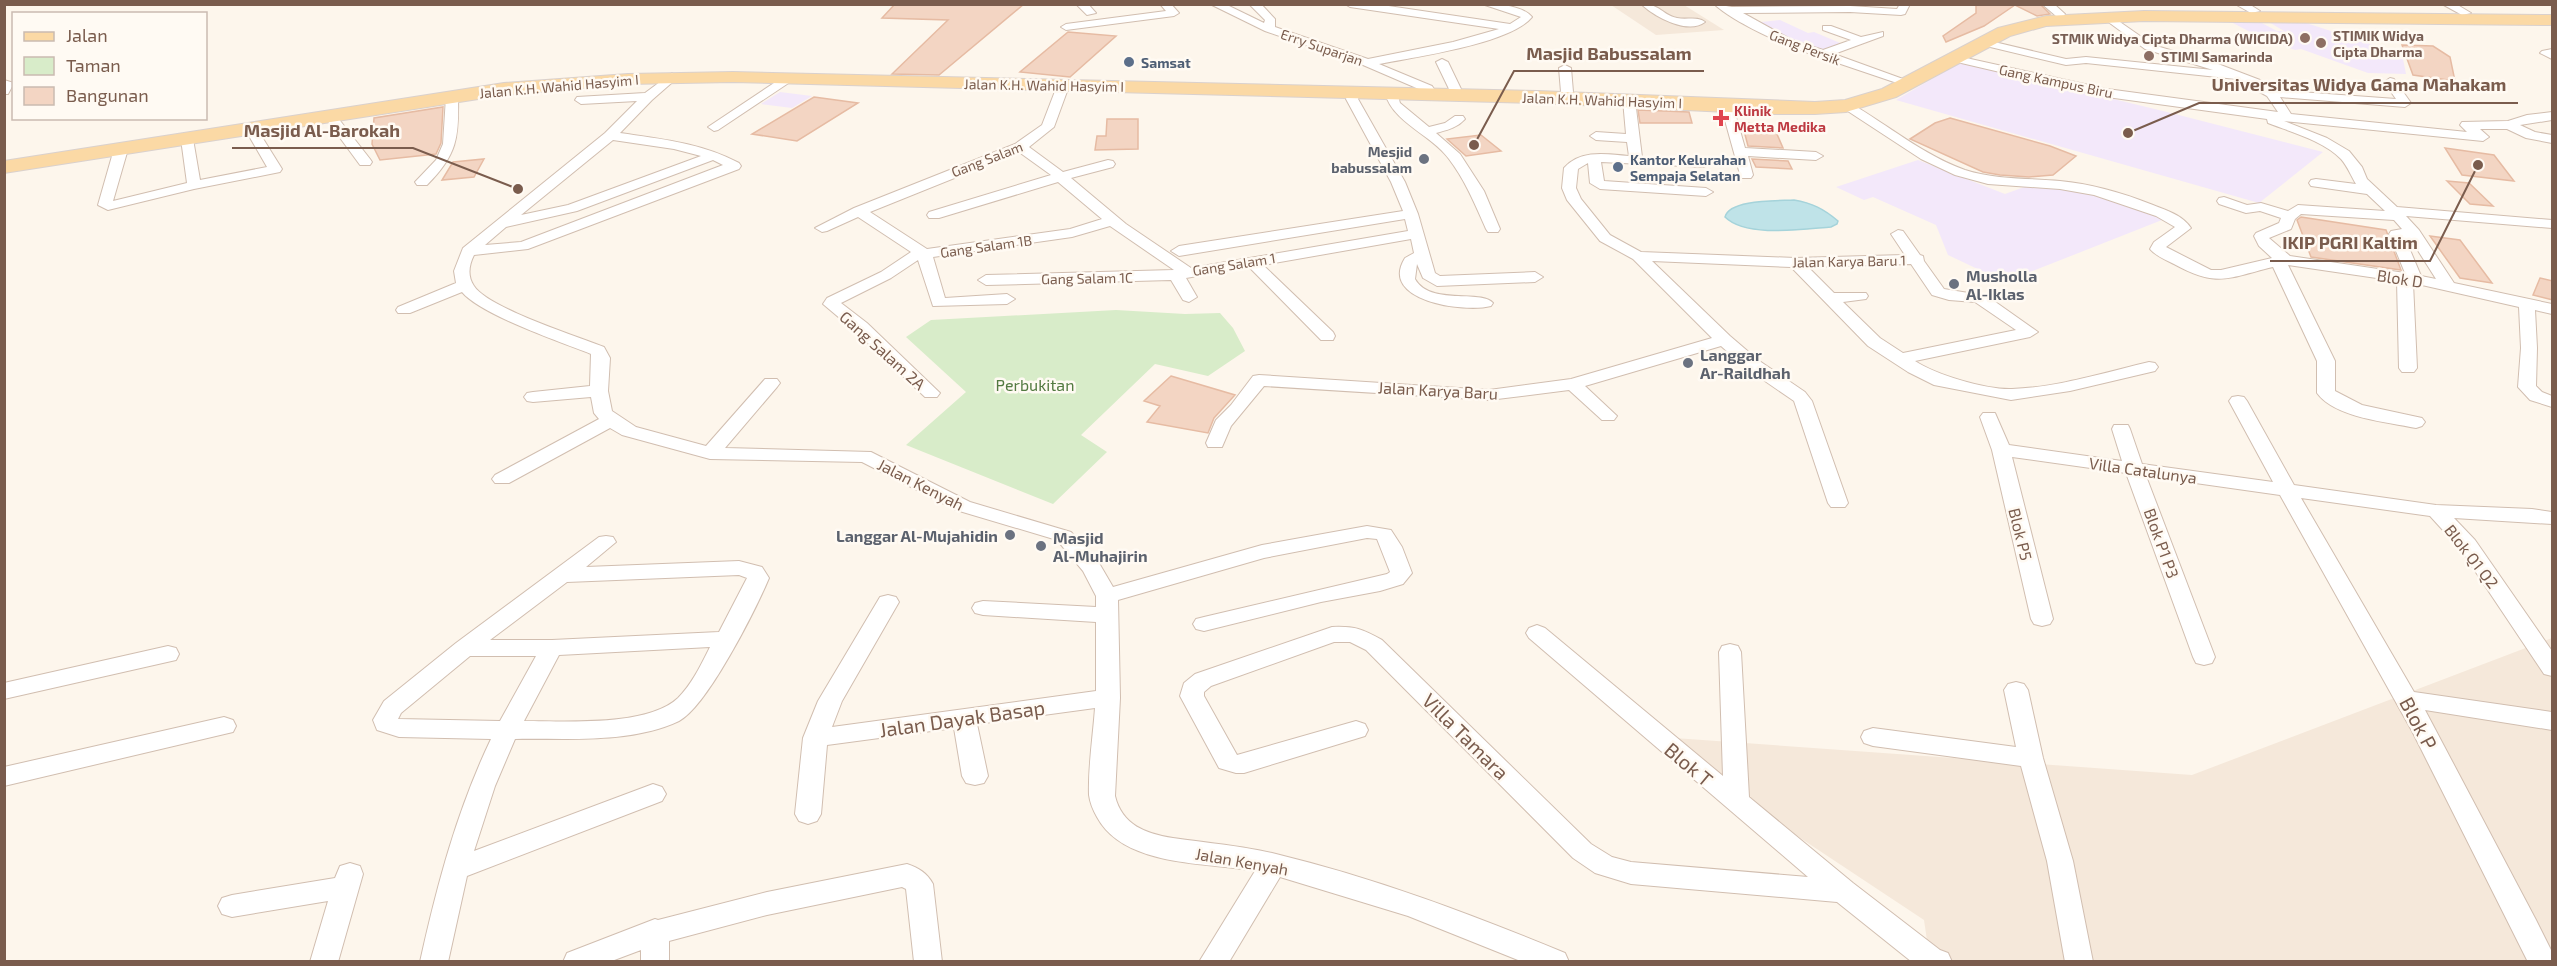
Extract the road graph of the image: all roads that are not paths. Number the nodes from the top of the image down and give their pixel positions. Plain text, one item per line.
1 (1081, 4) edge
2 (1160, 4) edge
3 (1165, 4) edge
4 (1215, 4) edge
5 (1254, 4) edge
6 (1350, 4) edge
7 (1432, 4) edge
8 (1487, 4) edge
9 (1646, 4) edge
10 (1656, 4) edge
11 (1905, 4) edge
12 (2447, 4) edge
13 (1785, 6) edge
14 (1723, 7) edge
15 (1850, 7) edge
16 (1397, 8) edge
17 (2248, 8) edge
18 (2059, 12) edge
19 (1091, 13) junction
20 (2466, 13) junction
21 (2363, 14) junction
22 (2553, 14) edge
23 (1421, 15) junction
24 (2107, 16) junction
25 (2553, 20) edge
26 (1700, 21) dead end
27 (1677, 22) junction
28 (1515, 27) junction
29 (1269, 28) junction
30 (1827, 28) dead end
31 (1879, 34) dead end
32 (1860, 40) junction
33 (1986, 43) junction
34 (2157, 50) junction
35 (2553, 52) edge
36 (1820, 55) junction
37 (2553, 56) edge
38 (1958, 59) junction
39 (1442, 62) dead end
40 (1367, 63) junction
41 (1565, 68) dead end
42 (2148, 68) junction
43 (737, 74) junction
44 (2240, 76) junction
45 (672, 77) junction
46 (786, 79) junction
47 (2390, 82) dead end
48 (4, 84) edge
49 (1063, 86) junction
50 (1249, 87) junction
51 (1888, 87) junction
52 (1428, 89) junction
53 (1455, 89) junction
54 (4, 91) edge
55 (1354, 92) junction
56 (1567, 92) junction
57 (1391, 93) junction
58 (2271, 93) junction
59 (452, 97) junction
60 (648, 97) junction
61 (581, 100) dead end
62 (1629, 100) junction
63 (380, 106) junction
64 (1727, 106) junction
65 (1846, 106) junction
66 (341, 113) junction
67 (2256, 114) junction
68 (2286, 115) junction
69 (2553, 116) edge
70 (1459, 119) dead end
71 (2509, 125) junction
72 (714, 127) dead end
73 (251, 129) junction
74 (1427, 131) junction
75 (610, 136) junction
76 (1596, 136) dead end
77 (1633, 138) junction
78 (188, 139) junction
79 (2553, 139) edge
80 (1020, 147) junction
81 (122, 148) junction
82 (1740, 152) junction
83 (712, 156) junction
84 (1816, 156) dead end
85 (1594, 158) junction
86 (1636, 161) junction
87 (365, 162) dead end
88 (4, 163) edge
89 (1704, 163) dead end
90 (1108, 164) dead end
91 (4, 167) edge
92 (1059, 176) junction
93 (1746, 176) dead end
94 (422, 182) dead end
95 (2316, 183) dead end
96 (194, 185) junction
97 (2370, 190) junction
98 (1706, 192) dead end
99 (2224, 201) dead end
100 (860, 211) junction
101 (2395, 213) junction
102 (1411, 214) junction
103 (934, 215) dead end
104 (2290, 216) junction
105 (1112, 221) junction
106 (2553, 224) edge
107 (499, 225) junction
108 (822, 228) dead end
109 (1493, 229) dead end
110 (1416, 234) junction
111 (1898, 234) dead end
112 (2417, 238) junction
113 (468, 251) junction
114 (1179, 251) dead end
115 (922, 254) junction
116 (1422, 255) junction
117 (1638, 256) junction
118 (1918, 260) junction
119 (2282, 261) junction
120 (1252, 262) junction
121 (1795, 263) junction
122 (1182, 274) junction
123 (1535, 277) dead end
124 (2410, 279) junction
125 (986, 280) dead end
126 (464, 286) junction
127 (2448, 286) junction
128 (1860, 296) dead end
129 (1189, 297) dead end
130 (1828, 298) junction
131 (1007, 299) dead end
132 (1485, 303) dead end
133 (2527, 303) junction
134 (2553, 309) edge
135 (404, 310) dead end
136 (1327, 336) dead end
137 (1724, 340) junction
138 (1900, 359) junction
139 (2149, 367) dead end
140 (2408, 368) dead end
141 (771, 383) dead end
142 (1573, 384) junction
143 (599, 391) junction
144 (931, 393) dead end
145 (533, 397) dead end
146 (2238, 401) dead end
147 (2553, 402) edge
148 (1608, 416) dead end
149 (1989, 417) dead end
150 (610, 420) junction
151 (2416, 422) dead end
152 (2121, 429) dead end
153 (1215, 443) dead end
154 (2001, 450) junction
155 (710, 453) junction
156 (2134, 469) junction
157 (502, 479) dead end
158 (2285, 491) junction
159 (1839, 503) dead end
160 (2436, 511) junction
161 (2553, 518) edge
162 (606, 543) dead end
163 (562, 575) junction
164 (888, 602) dead end
165 (1107, 606) junction
166 (983, 608) dead end
167 (2042, 619) dead end
168 (1204, 624) dead end
169 (1537, 633) dead end
170 (726, 639) junction
171 (464, 648) junction
172 (552, 648) junction
173 (1730, 652) dead end
174 (168, 654) dead end
175 (2204, 657) dead end
176 (2553, 668) edge
177 (2016, 690) dead end
178 (4, 691) edge
179 (1108, 698) junction
180 (2407, 699) junction
181 (964, 718) junction
182 (2553, 721) edge
183 (224, 726) dead end
184 (507, 730) junction
185 (1356, 730) dead end
186 (1873, 737) dead end
187 (816, 738) junction
188 (2031, 758) junction
189 (975, 776) dead end
190 (4, 777) edge
191 (653, 794) dead end
192 (1737, 804) junction
193 (808, 814) dead end
194 (1274, 864) junction
195 (456, 869) junction
196 (1843, 891) junction
197 (232, 906) dead end
198 (656, 931) junction
199 (1933, 961) edge
200 (324, 962) edge
201 (434, 962) edge
202 (577, 962) edge
203 (656, 962) edge
204 (928, 962) edge
205 (1213, 962) edge
206 (1555, 962) edge
207 (2079, 962) edge
208 (2543, 962) edge

1 - 19 street
2 - 19 street
3 - 19 street
4 - 29 street, Erry Suparjan
5 - 29 street
6 - 16 street
7 - 23 street
8 - 28 street
9 - 27 street
10 - 27 street
11 - 15 street
12 - 20 street
13 - 14 street
13 - 15 street
14 - 36 street, Gang Persik
16 - 23 street
17 - 18 main road
17 - 21 main road
18 - 24 main road
18 - 33 main road, Jalan K.H. Wahid Hasyim I
18 - 51 main road, Jalan K.H. Wahid Hasyim I
20 - 21 main road
20 - 22 main road
21 - 24 main road
21 - 25 main road
23 - 28 street
24 - 34 street
26 - 27 street
28 - 40 street
29 - 40 street, Erry Suparjan
30 - 32 street
31 - 32 street
32 - 36 street
33 - 38 main road, Jalan K.H. Wahid Hasyim I
33 - 42 street
34 - 42 street
34 - 44 street
35 - 37 street
36 - 51 street, Gang Persik
38 - 51 main road, Jalan K.H. Wahid Hasyim I
38 - 67 street, Gang Kampus Biru
39 - 53 street
40 - 52 street, Erry Suparjan
41 - 56 street
42 - 44 street
43 - 45 main road, Jalan K.H. Wahid Hasyim I
43 - 46 main road, Jalan K.H. Wahid Hasyim I
43 - 50 main road, Jalan K.H. Wahid Hasyim I
43 - 63 main road, Jalan K.H. Wahid Hasyim I
44 - 58 street
45 - 59 main road, Jalan K.H. Wahid Hasyim I
45 - 60 street
46 - 49 main road, Jalan K.H. Wahid Hasyim I
46 - 72 street
47 - 58 street
48 - 54 street
49 - 50 main road, Jalan K.H. Wahid Hasyim I
49 - 80 street, Gang Salam
50 - 52 main road, Jalan K.H. Wahid Hasyim I
50 - 55 main road, Jalan K.H. Wahid Hasyim I
51 - 56 main road, Jalan K.H. Wahid Hasyim I
51 - 65 main road, Jalan K.H. Wahid Hasyim I
52 - 53 main road, Jalan K.H. Wahid Hasyim I
53 - 56 main road, Jalan K.H. Wahid Hasyim I
55 - 57 main road, Jalan K.H. Wahid Hasyim I
55 - 102 street
57 - 62 main road, Jalan K.H. Wahid Hasyim I
57 - 74 street
58 - 68 street
59 - 63 main road, Jalan K.H. Wahid Hasyim I
59 - 94 street
60 - 61 street
60 - 75 street
62 - 64 main road, Jalan K.H. Wahid Hasyim I
62 - 77 street
63 - 66 main road, Jalan K.H. Wahid Hasyim I
64 - 65 main road, Jalan K.H. Wahid Hasyim I
64 - 82 street
65 - 119 street, Blok D
66 - 73 main road, Jalan K.H. Wahid Hasyim I
66 - 87 street
66 - 88 main road, Jalan K.H. Wahid Hasyim I
67 - 68 street
67 - 97 street
68 - 71 street
69 - 71 street
70 - 74 street
71 - 79 street
73 - 78 main road, Jalan K.H. Wahid Hasyim I
73 - 96 street
74 - 109 street
75 - 83 street
75 - 107 street
76 - 77 street
77 - 86 street
78 - 81 main road, Jalan K.H. Wahid Hasyim I
78 - 96 street
80 - 92 street, Gang Salam 1
80 - 100 street, Gang Salam
81 - 91 main road, Jalan K.H. Wahid Hasyim I
81 - 96 street
82 - 84 street
82 - 93 street
83 - 107 street
83 - 113 street
85 - 86 street
85 - 98 street
85 - 117 street
86 - 89 street
90 - 92 street
92 - 103 street
92 - 105 street, Gang Salam 1
95 - 97 street
97 - 101 street
99 - 104 street
100 - 108 street
100 - 115 street, Gang Salam 1B
101 - 104 street
101 - 106 street
101 - 112 street
102 - 110 street
102 - 114 street
104 - 119 street
105 - 115 street, Gang Salam 1B
105 - 122 street, Gang Salam 1
107 - 113 street
110 - 116 street
110 - 120 street, Gang Salam 1
111 - 118 street
112 - 124 street
112 - 127 street
113 - 126 street
115 - 131 street
115 - 144 street, Gang Salam 2A
116 - 123 street
116 - 132 street
117 - 121 street, Jalan Karya Baru 1
117 - 137 street
118 - 121 street, Jalan Karya Baru 1
118 - 138 street, Jalan Karya Baru 1
119 - 124 street, Blok D
119 - 151 street
120 - 122 street, Gang Salam 1
120 - 136 street
121 - 130 street
122 - 125 street, Gang Salam 1C
122 - 129 street
124 - 127 street, Blok D
124 - 140 street
126 - 135 street
126 - 143 street
127 - 133 street, Blok D
128 - 130 street
130 - 138 street
133 - 134 street, Blok D
133 - 147 street
137 - 142 street, Jalan Karya Baru
137 - 159 street
138 - 139 street
141 - 155 street
142 - 148 street
142 - 153 street, Jalan Karya Baru
143 - 145 street
143 - 150 street
146 - 158 street, Blok P
149 - 154 street, Blok P5
150 - 155 street, Jalan Kenyah
150 - 157 street
152 - 156 street, Blok P1 P3
154 - 156 street, Villa Catalunya
154 - 167 street, Blok P5
155 - 165 street, Jalan Kenyah
156 - 158 street, Villa Catalunya
156 - 175 street, Blok P1 P3
158 - 160 street, Blok Q1 Q2
158 - 180 street, Blok P
160 - 161 street
160 - 176 street, Blok Q1 Q2
162 - 163 street
163 - 170 street
163 - 171 street
164 - 187 street
165 - 166 street
165 - 168 street
165 - 179 street, Jalan Kenyah
169 - 192 street, Blok T
170 - 172 street
170 - 184 street
171 - 172 street
171 - 184 street
172 - 184 street
173 - 192 street
174 - 178 street
177 - 188 street
179 - 181 street, Jalan Dayak Basap
179 - 194 street, Jalan Kenyah
180 - 182 street
180 - 208 street, Blok P
181 - 187 street, Jalan Dayak Basap
181 - 189 street
183 - 190 street
184 - 195 street
185 - 196 street, Villa Tamara
186 - 188 street
187 - 193 street
188 - 207 street
191 - 195 street
192 - 196 street, Blok T
194 - 205 street
194 - 206 street, Jalan Kenyah
195 - 201 street
196 - 199 street
197 - 200 street
198 - 202 street
198 - 203 street
198 - 204 street

